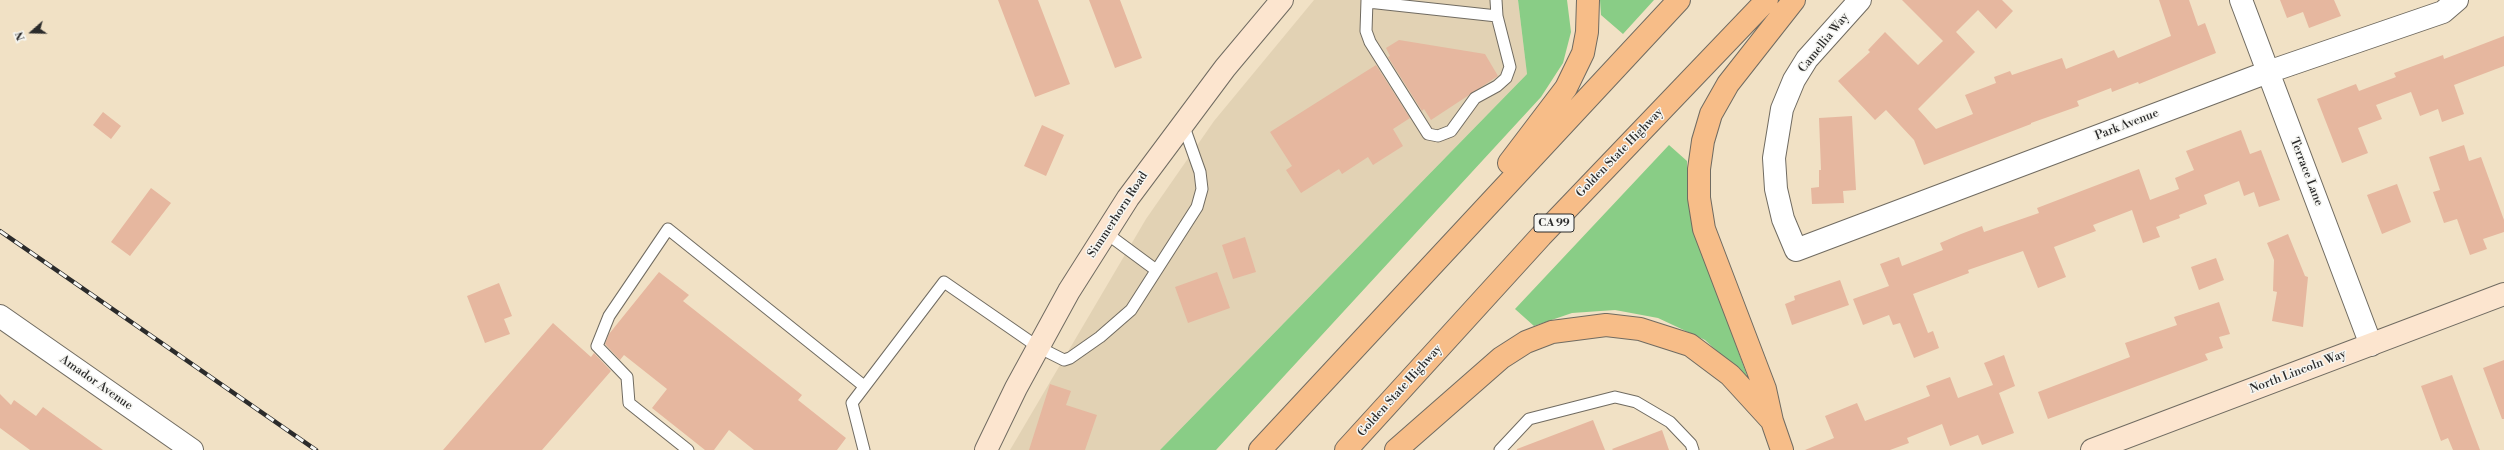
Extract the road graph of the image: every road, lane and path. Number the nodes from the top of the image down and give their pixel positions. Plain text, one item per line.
1 (1282, 0) edge
2 (1496, 0) edge
3 (1588, 0) edge
4 (1679, 0) edge
5 (1767, 0) edge
6 (1794, 0) edge
7 (1860, 0) edge
8 (2241, 0) edge
9 (2457, 0) edge
10 (1367, 1) edge
11 (1497, 16) junction
12 (2268, 72) junction
13 (1183, 122) junction
14 (1106, 233) junction
15 (1796, 250) joint
16 (1441, 253) junction
17 (1156, 270) junction
18 (2504, 294) edge
19 (0, 316) edge
20 (2371, 345) junction
21 (1038, 347) junction
22 (864, 386) junction
23 (1772, 421) junction
24 (192, 450) edge
25 (688, 450) edge
26 (864, 450) edge
27 (986, 450) edge
28 (1260, 450) edge
29 (1346, 450) edge
30 (1396, 450) edge
31 (1500, 450) edge
32 (1693, 450) edge
33 (1782, 450) edge
34 (2092, 450) edge

1 - 13 main road, Simmerhorn Road
2 - 11 lane
3 - 16 highway
4 - 16 highway
5 - 29 highway, Golden State Highway / CA 99
6 - 23 highway
7 - 15 street, Camellia Way
8 - 12 street, Terrace Lane
9 - 12 street, Park Avenue
10 - 11 lane
10 - 11 lane
12 - 15 street, Park Avenue
12 - 20 street, Terrace Lane
13 - 14 main road, Simmerhorn Road
13 - 17 lane
14 - 17 lane
14 - 21 main road, Simmerhorn Road
16 - 28 highway
17 - 21 lane
18 - 20 main road, North Lincoln Way
19 - 24 street, Amador Avenue
20 - 34 main road, North Lincoln Way
21 - 22 lane
21 - 27 main road, Simmerhorn Road
22 - 25 lane
22 - 26 lane
23 - 30 highway
23 - 33 highway
31 - 32 lane

